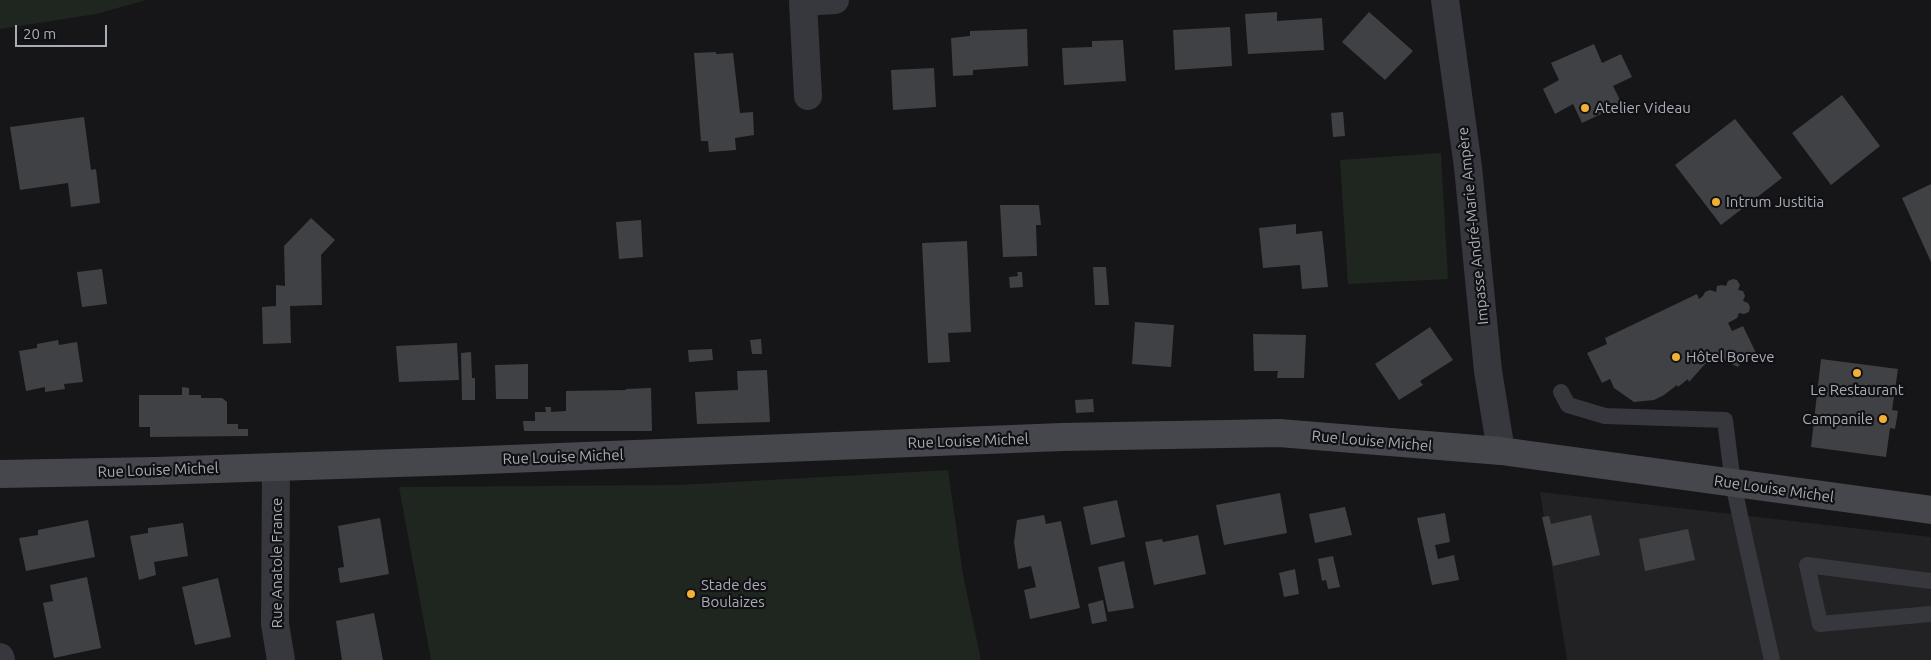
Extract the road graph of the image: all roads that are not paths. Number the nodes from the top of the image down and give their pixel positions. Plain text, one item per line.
1 (836, 0) edge
2 (1445, 0) edge
3 (808, 96) dead end
4 (1561, 392) dead end
5 (1501, 451) junction
6 (276, 467) junction
7 (0, 474) edge
8 (1733, 484) junction
9 (1931, 510) edge
10 (1931, 581) edge
11 (1931, 614) edge
12 (281, 660) edge
13 (1772, 660) edge

1 - 3 street
2 - 5 street, Impasse André-Marie Ampère
4 - 8 lane
5 - 6 street, Rue Louise Michel
5 - 8 street, Rue Louise Michel
6 - 7 street, Rue Louise Michel
6 - 12 street, Rue Anatole France
8 - 9 street, Rue Louise Michel
8 - 13 lane
10 - 11 lane

